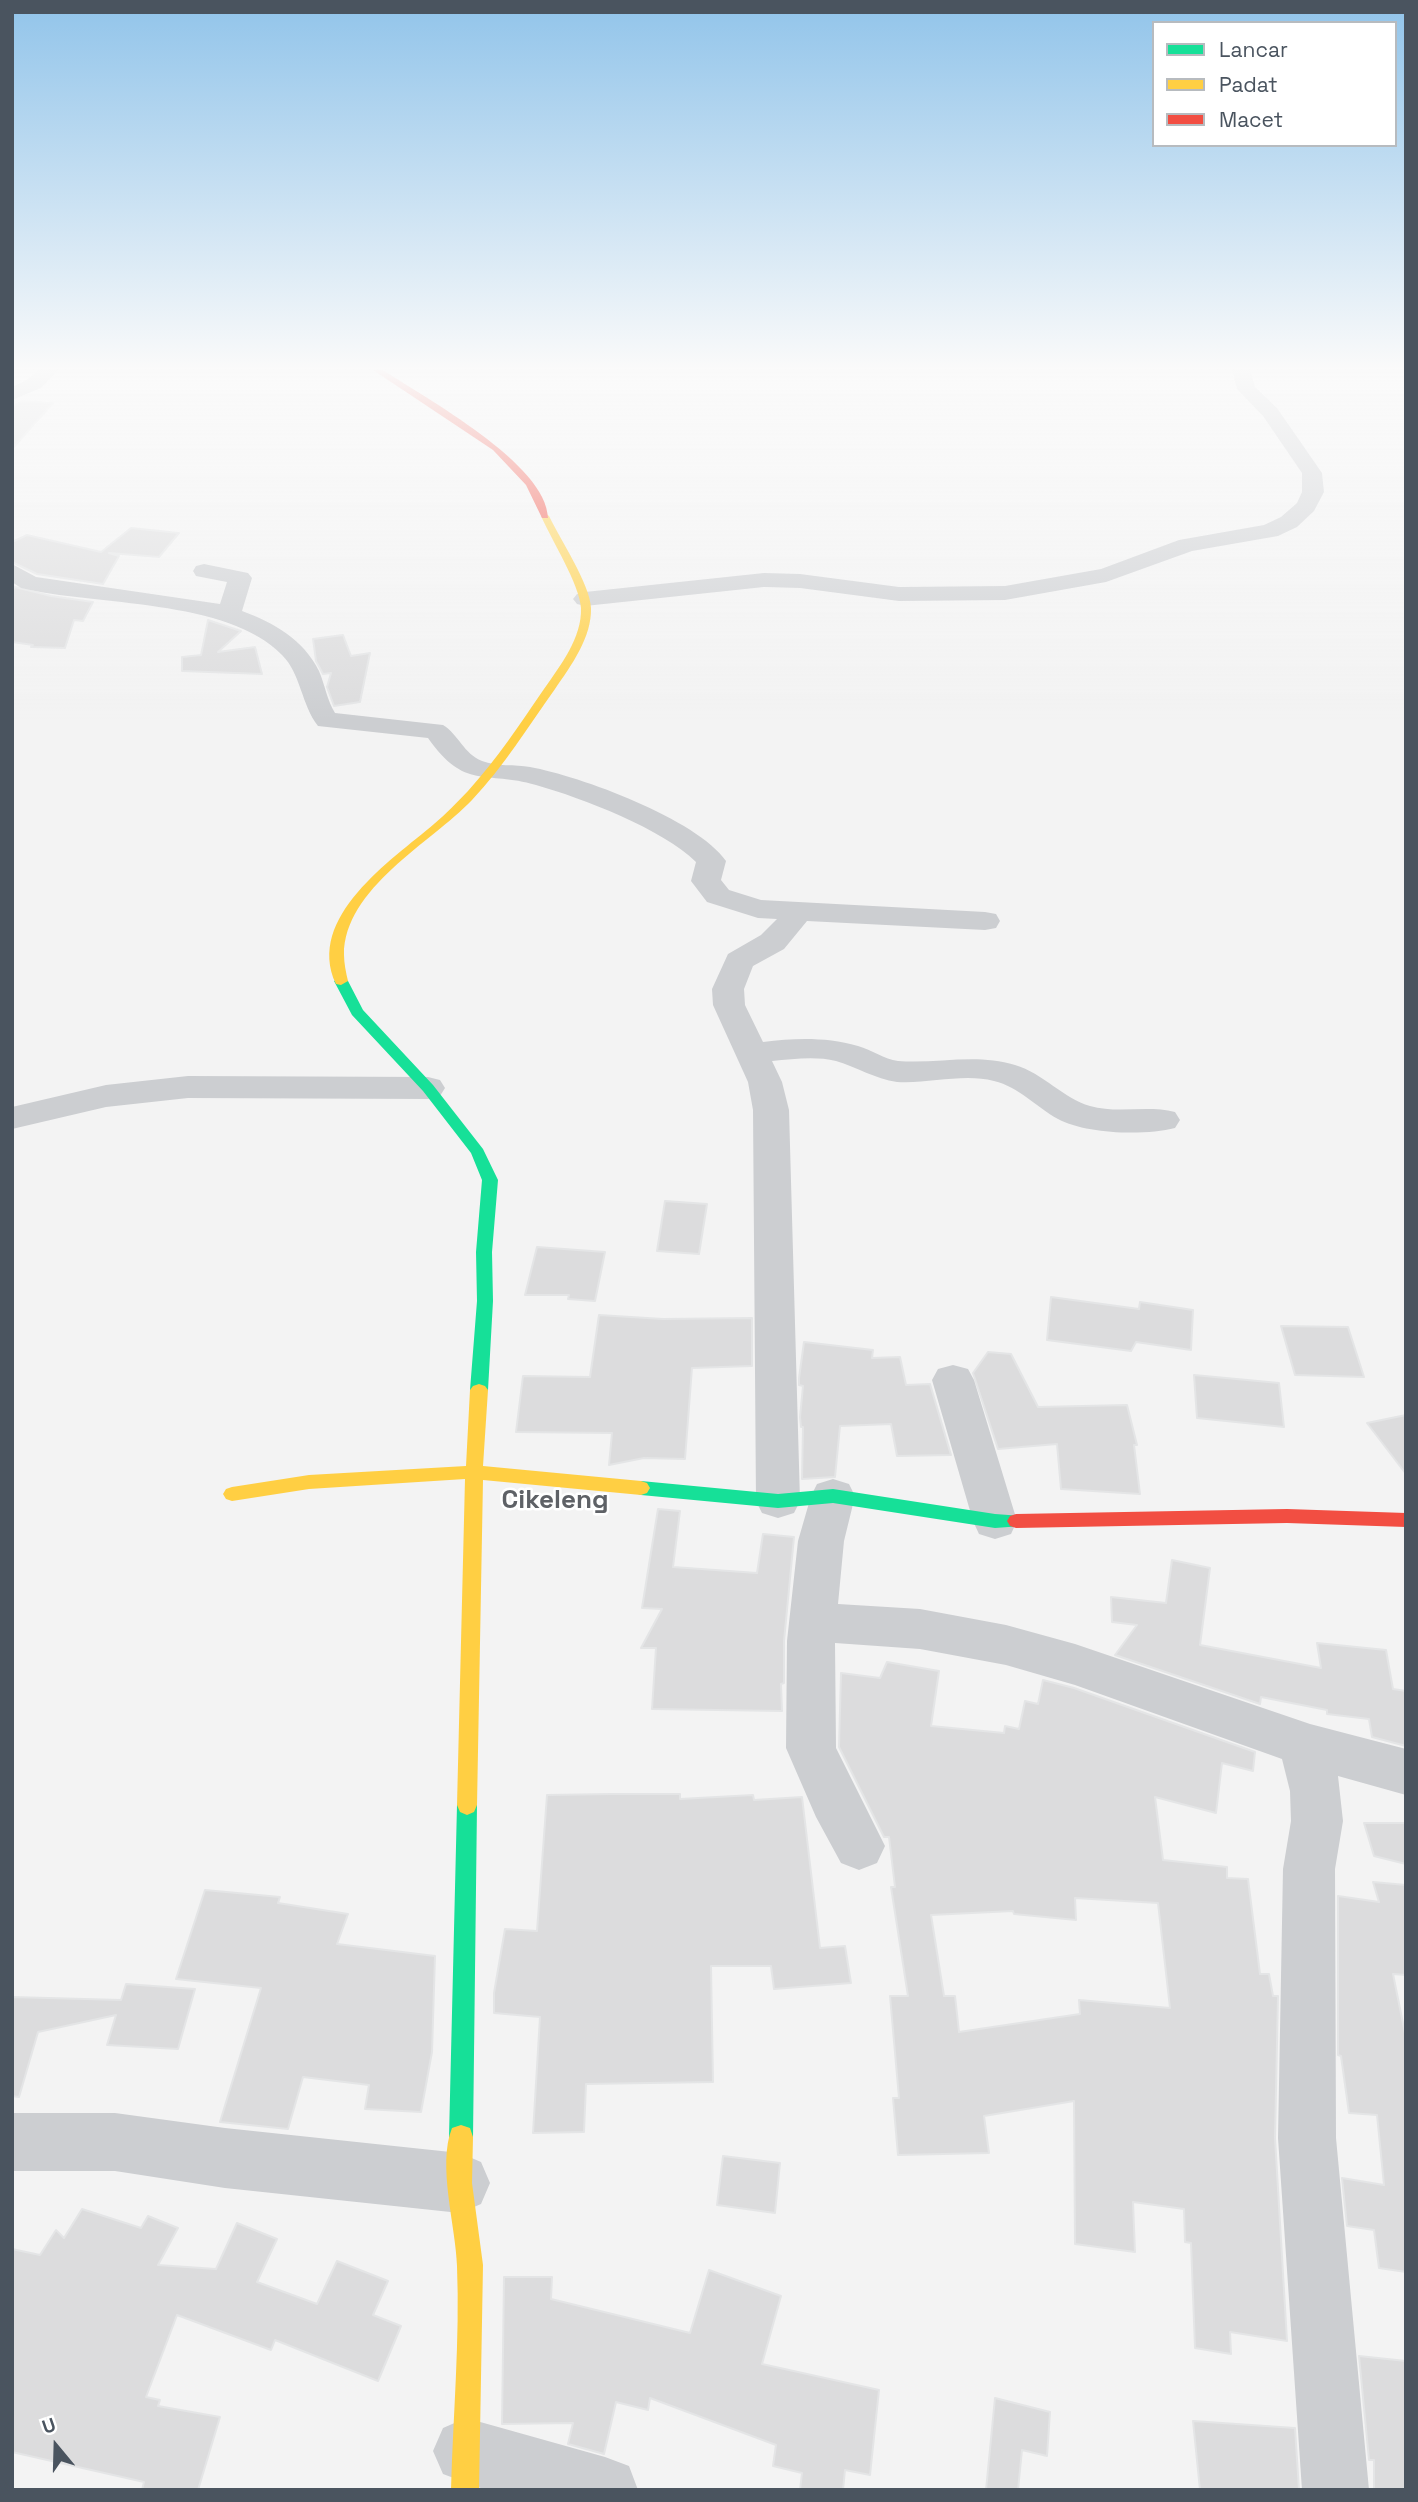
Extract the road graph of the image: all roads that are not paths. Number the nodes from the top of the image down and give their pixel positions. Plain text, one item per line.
1 (531, 487) edge
2 (1313, 487) edge
3 (205, 571) dead end
4 (15, 578) edge
5 (585, 599) junction
6 (229, 613) junction
7 (492, 771) junction
8 (797, 912) junction
9 (985, 920) dead end
10 (751, 1053) junction
11 (428, 1088) junction
12 (12, 1118) edge
13 (1162, 1120) dead end
14 (953, 1380) dead end
15 (474, 1472) junction
16 (232, 1494) dead end
17 (833, 1496) junction
18 (778, 1501) junction
19 (1406, 1520) edge
20 (995, 1521) junction
21 (813, 1622) junction
22 (1302, 1744) junction
23 (1406, 1772) edge
24 (859, 1846) dead end
25 (12, 2142) edge
26 (460, 2183) junction
27 (466, 2471) edge
28 (605, 2490) edge
29 (1336, 2490) edge

1 - 5 street
2 - 5 street
3 - 6 street
4 - 6 street
5 - 7 street
6 - 7 street
7 - 8 street
7 - 11 street
8 - 9 street
8 - 10 street
10 - 13 street
10 - 18 street
11 - 12 street
11 - 15 street
14 - 20 street
15 - 16 street
15 - 18 street
15 - 26 street
17 - 18 street
17 - 20 street
17 - 21 street
19 - 20 street
21 - 22 street
21 - 24 street
22 - 23 street
22 - 29 street
25 - 26 street
26 - 27 street
27 - 28 street

